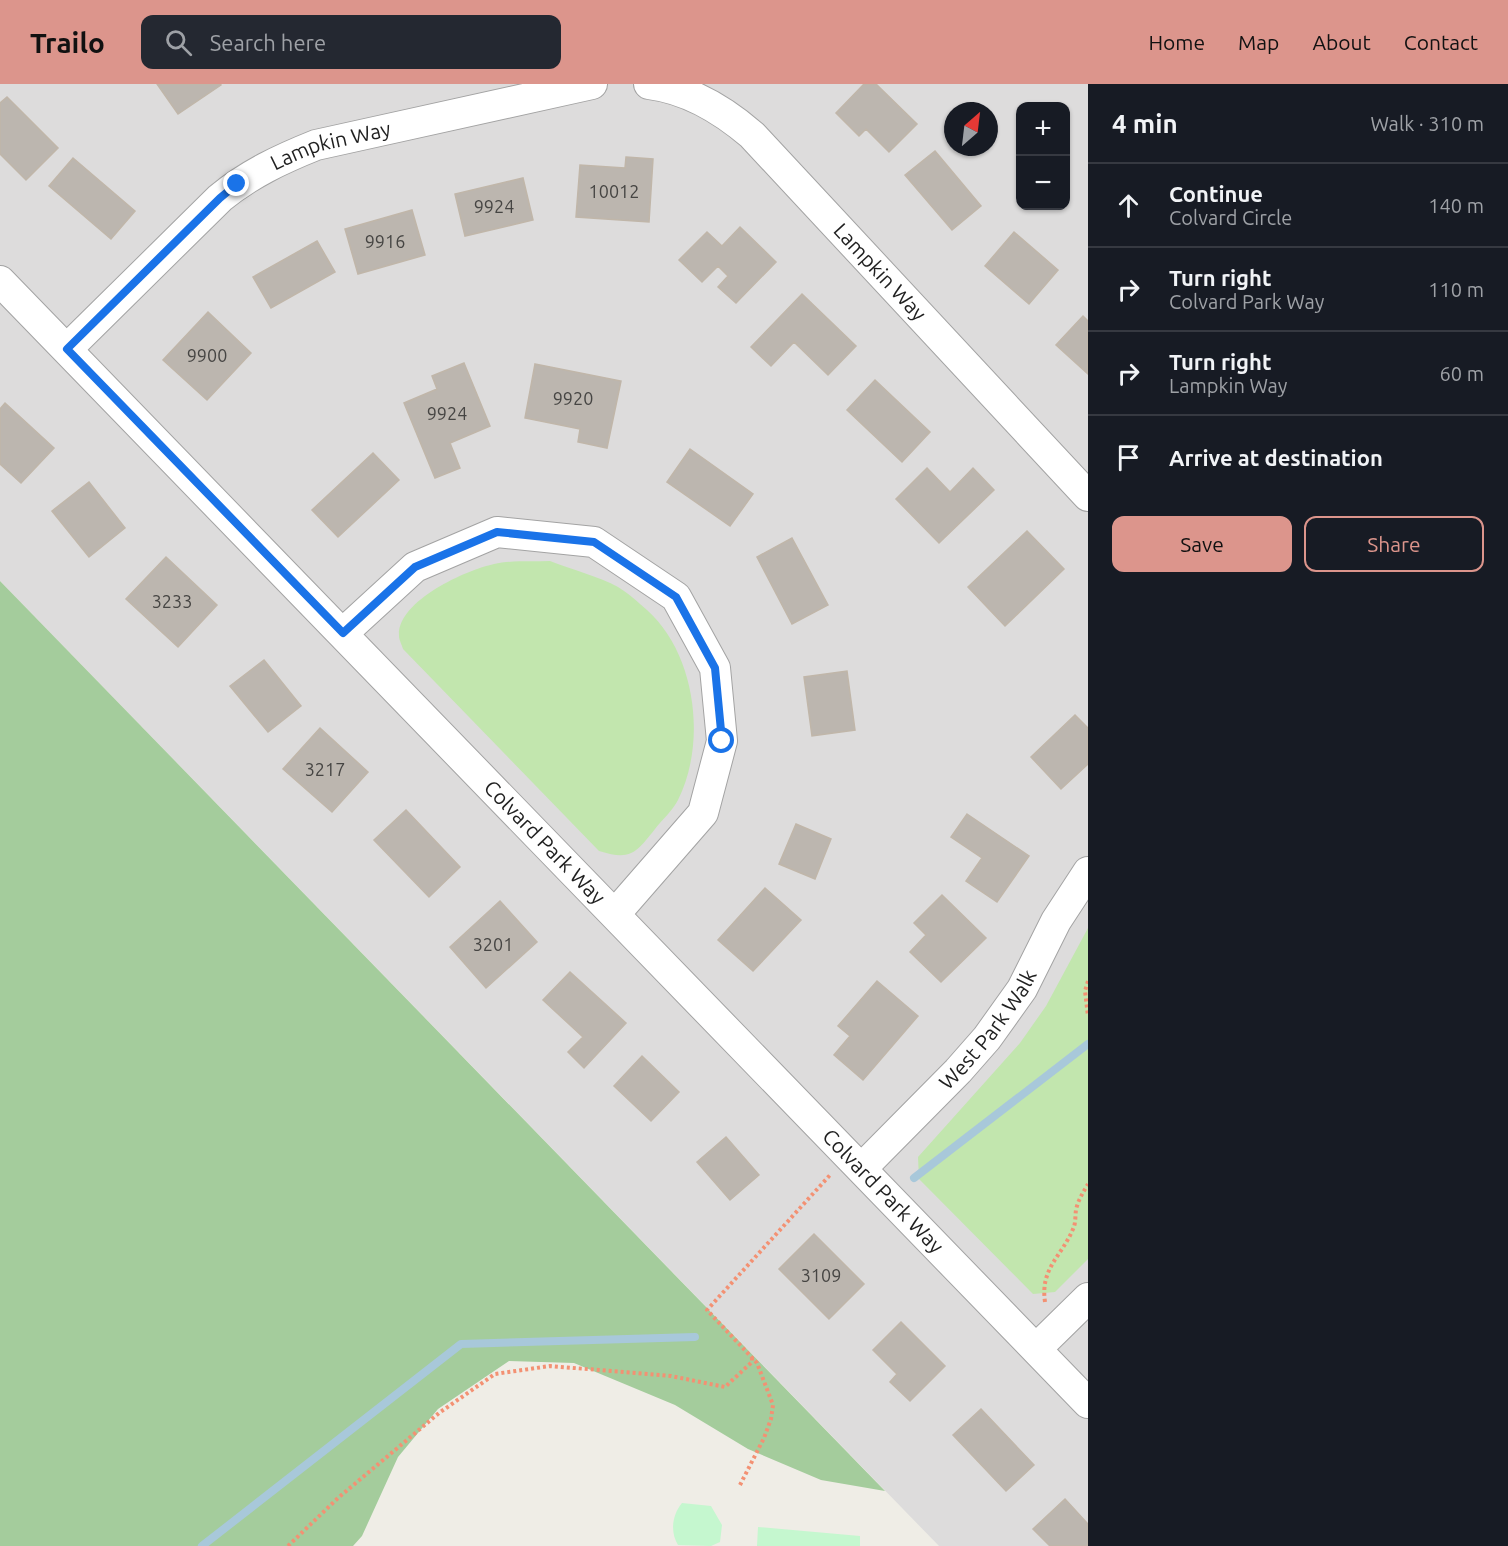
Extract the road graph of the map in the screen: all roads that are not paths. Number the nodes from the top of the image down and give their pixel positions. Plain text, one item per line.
1 (591, 84) edge
2 (650, 84) edge
3 (0, 281) edge
4 (67, 349) junction
5 (1088, 496) edge
6 (343, 633) junction
7 (1088, 872) edge
8 (615, 914) junction
9 (848, 1170) junction
10 (1088, 1298) edge
11 (1037, 1348) junction
12 (1088, 1402) edge

1 - 4 street, Lampkin Way
2 - 5 street, Lampkin Way
3 - 4 street, Colvard Park Way
4 - 6 street, Colvard Park Way
6 - 8 street, Colvard Park Way
6 - 8 street
7 - 9 street, West Park Walk
8 - 9 street, Colvard Park Way
9 - 11 street, Colvard Park Way
10 - 11 street
11 - 12 street, Colvard Park Way

